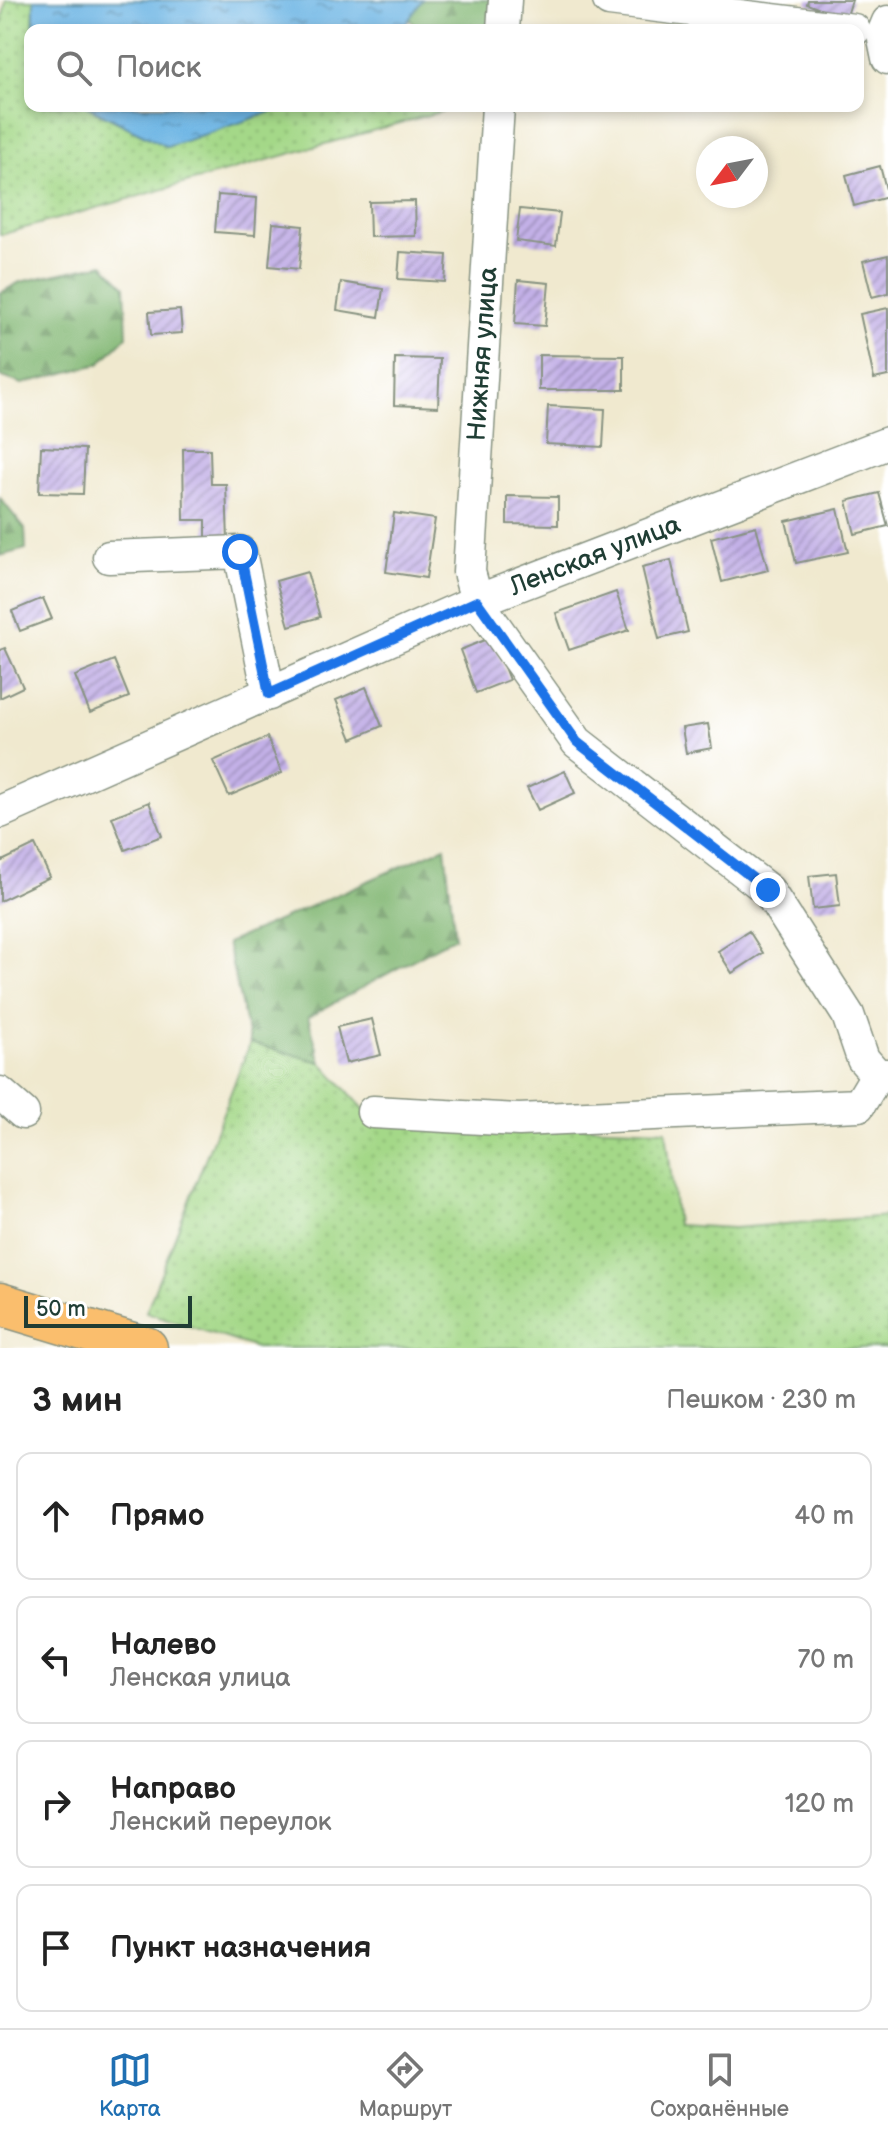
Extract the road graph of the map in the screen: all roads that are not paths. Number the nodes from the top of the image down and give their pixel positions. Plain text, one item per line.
1 (505, 0) edge
2 (609, 0) edge
3 (503, 24) edge
4 (791, 24) edge
5 (498, 112) edge
6 (888, 443) edge
7 (109, 557) dead end
8 (477, 601) junction
9 (269, 694) junction
10 (0, 812) edge
11 (882, 1075) edge
12 (373, 1112) dead end
13 (0, 1304) edge
14 (146, 1348) edge

1 - 3 street
2 - 4 street
5 - 8 street, Нижняя улица
6 - 8 street, Ленская улица
7 - 9 street
8 - 9 street, Ленская улица
8 - 11 street
9 - 10 street, Ленская улица
11 - 12 street
13 - 14 main road

